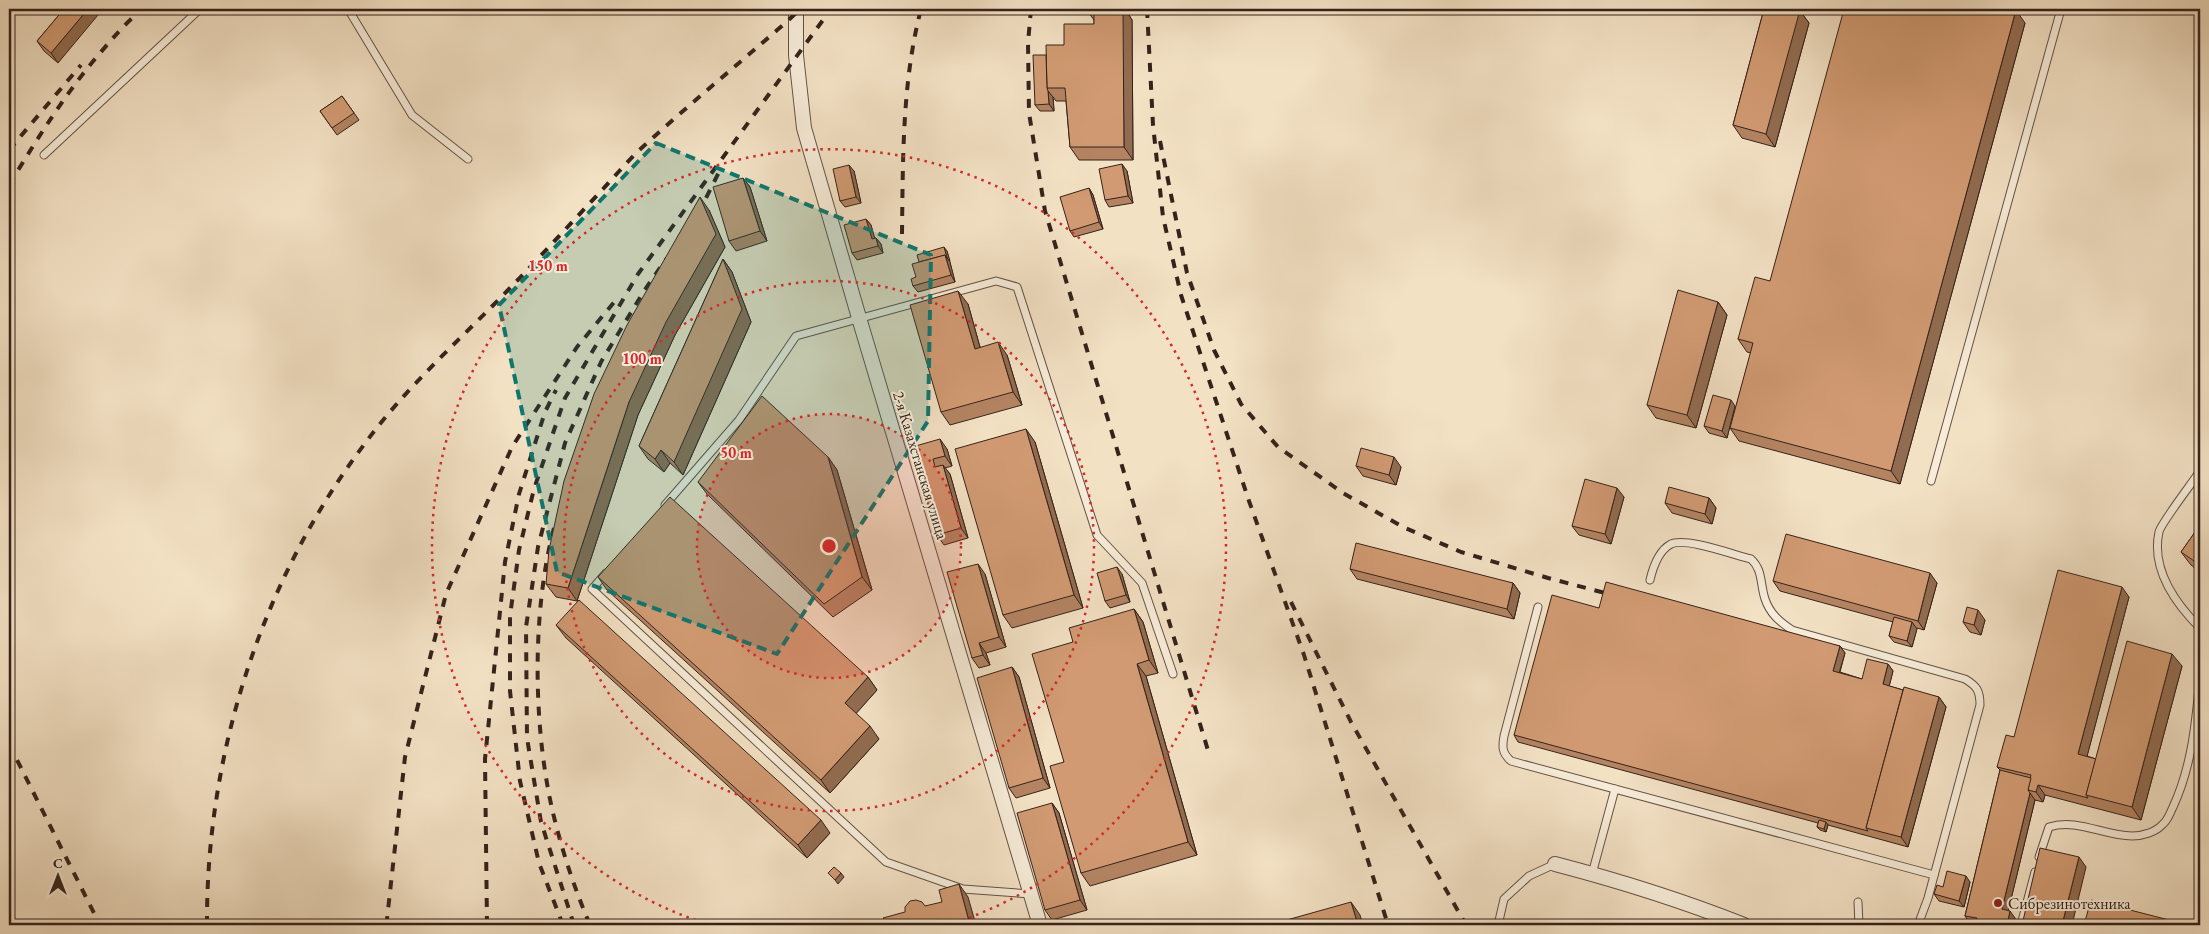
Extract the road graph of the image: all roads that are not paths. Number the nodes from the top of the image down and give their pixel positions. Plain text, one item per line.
1 (200, 9) edge
2 (348, 9) edge
3 (796, 9) edge
4 (2061, 9) edge
5 (44, 155) dead end
6 (468, 159) dead end
7 (859, 318) junction
8 (2200, 471) edge
9 (1931, 481) dead end
10 (662, 508) edge
11 (611, 567) edge
12 (1650, 580) dead end
13 (1538, 608) dead end
14 (2200, 628) edge
15 (1173, 674) dead end
16 (2200, 677) edge
17 (1615, 789) junction
18 (1555, 864) joint
19 (1592, 874) junction
20 (1934, 875) junction
21 (1031, 894) junction
22 (1858, 902) dead end
23 (1040, 925) edge
24 (1498, 925) edge
25 (1744, 925) edge
26 (1859, 925) edge
27 (1918, 925) edge
28 (2021, 925) edge

1 - 5 lane
2 - 6 lane
3 - 7 street, 2-я Казахстанская улица
4 - 9 lane
7 - 10 lane
7 - 15 lane
7 - 21 street, 2-я Казахстанская улица
8 - 14 lane
11 - 21 lane
12 - 20 lane
13 - 17 lane
16 - 28 lane
17 - 19 lane
17 - 20 lane
18 - 19 street
18 - 24 lane
19 - 25 street
20 - 27 lane
21 - 23 street, 2-я Казахстанская улица
22 - 26 lane

